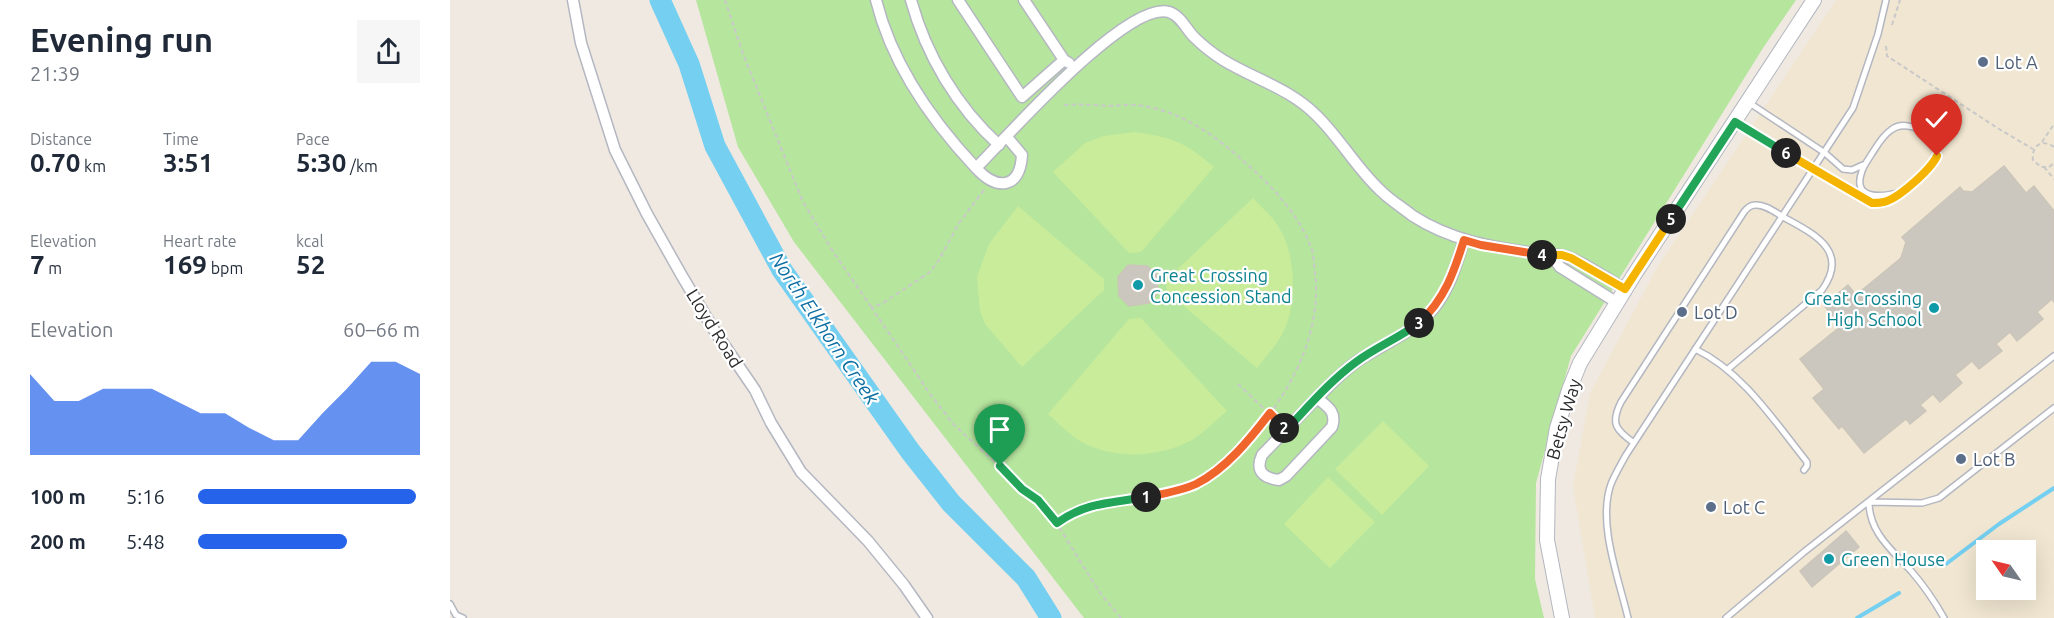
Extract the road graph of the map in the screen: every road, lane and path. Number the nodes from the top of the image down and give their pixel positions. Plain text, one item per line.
1 (573, 0) edge
2 (725, 0) edge
3 (876, 0) edge
4 (911, 0) edge
5 (958, 0) edge
6 (1024, 0) edge
7 (1814, 0) edge
8 (1886, 0) edge
9 (1900, 0) edge
10 (1892, 25) dead end
11 (1886, 46) dead end
12 (1064, 60) junction
13 (1075, 66) junction
14 (1748, 102) junction
15 (1063, 105) dead end
16 (1735, 122) junction
17 (2054, 124) edge
18 (1003, 141) junction
19 (2042, 142) junction
20 (2054, 147) edge
21 (2033, 149) junction
22 (1825, 153) junction
23 (1867, 162) junction
24 (2054, 163) edge
25 (976, 168) junction
26 (2044, 168) junction
27 (1813, 169) junction
28 (2054, 179) edge
29 (988, 185) dead end
30 (1901, 192) junction
31 (1782, 216) junction
32 (1464, 240) junction
33 (1552, 256) junction
34 (1588, 268) junction
35 (1581, 280) junction
36 (1625, 289) junction
37 (1616, 303) junction
38 (872, 308) junction
39 (1695, 349) junction
40 (2054, 356) edge
41 (1728, 369) junction
42 (1238, 384) dead end
43 (1317, 398) junction
44 (2054, 408) edge
45 (1270, 413) junction
46 (1286, 430) junction
47 (1634, 443) junction
48 (1804, 470) dead end
49 (1869, 502) junction
50 (1057, 523) junction
51 (450, 604) edge
52 (464, 618) edge
53 (927, 618) edge
54 (1121, 618) edge
55 (1562, 618) edge
56 (1628, 618) edge
57 (1726, 618) edge
58 (1944, 618) edge

1 - 53 street, Lloyd Road
2 - 38 path
3 - 25 street
4 - 18 street
5 - 12 street
6 - 12 street
7 - 14 street, Betsy Way
8 - 22 lane
9 - 10 path
11 - 21 path
12 - 13 street
13 - 18 street
13 - 32 street
14 - 16 street, Betsy Way
14 - 22 lane
15 - 45 path
16 - 27 lane
16 - 36 street, Betsy Way
17 - 19 path
18 - 25 street
18 - 25 street
19 - 20 path
19 - 21 path
21 - 26 path
22 - 23 lane
22 - 27 lane
23 - 30 lane
23 - 30 lane
24 - 26 path
26 - 28 path
27 - 30 lane
27 - 31 lane
29 - 38 path
31 - 39 lane
31 - 41 lane
31 - 47 lane
32 - 33 street
32 - 43 street
33 - 34 street
33 - 35 street
34 - 35 street
34 - 36 street
35 - 37 street
36 - 37 street, Betsy Way
37 - 55 street, Betsy Way
38 - 50 path
39 - 41 lane
39 - 47 lane
40 - 49 lane
41 - 48 lane
42 - 45 path
43 - 46 street
43 - 46 street
44 - 49 lane
45 - 46 path
45 - 50 path
47 - 56 lane
49 - 57 lane
49 - 58 lane
50 - 54 path
51 - 52 lane

